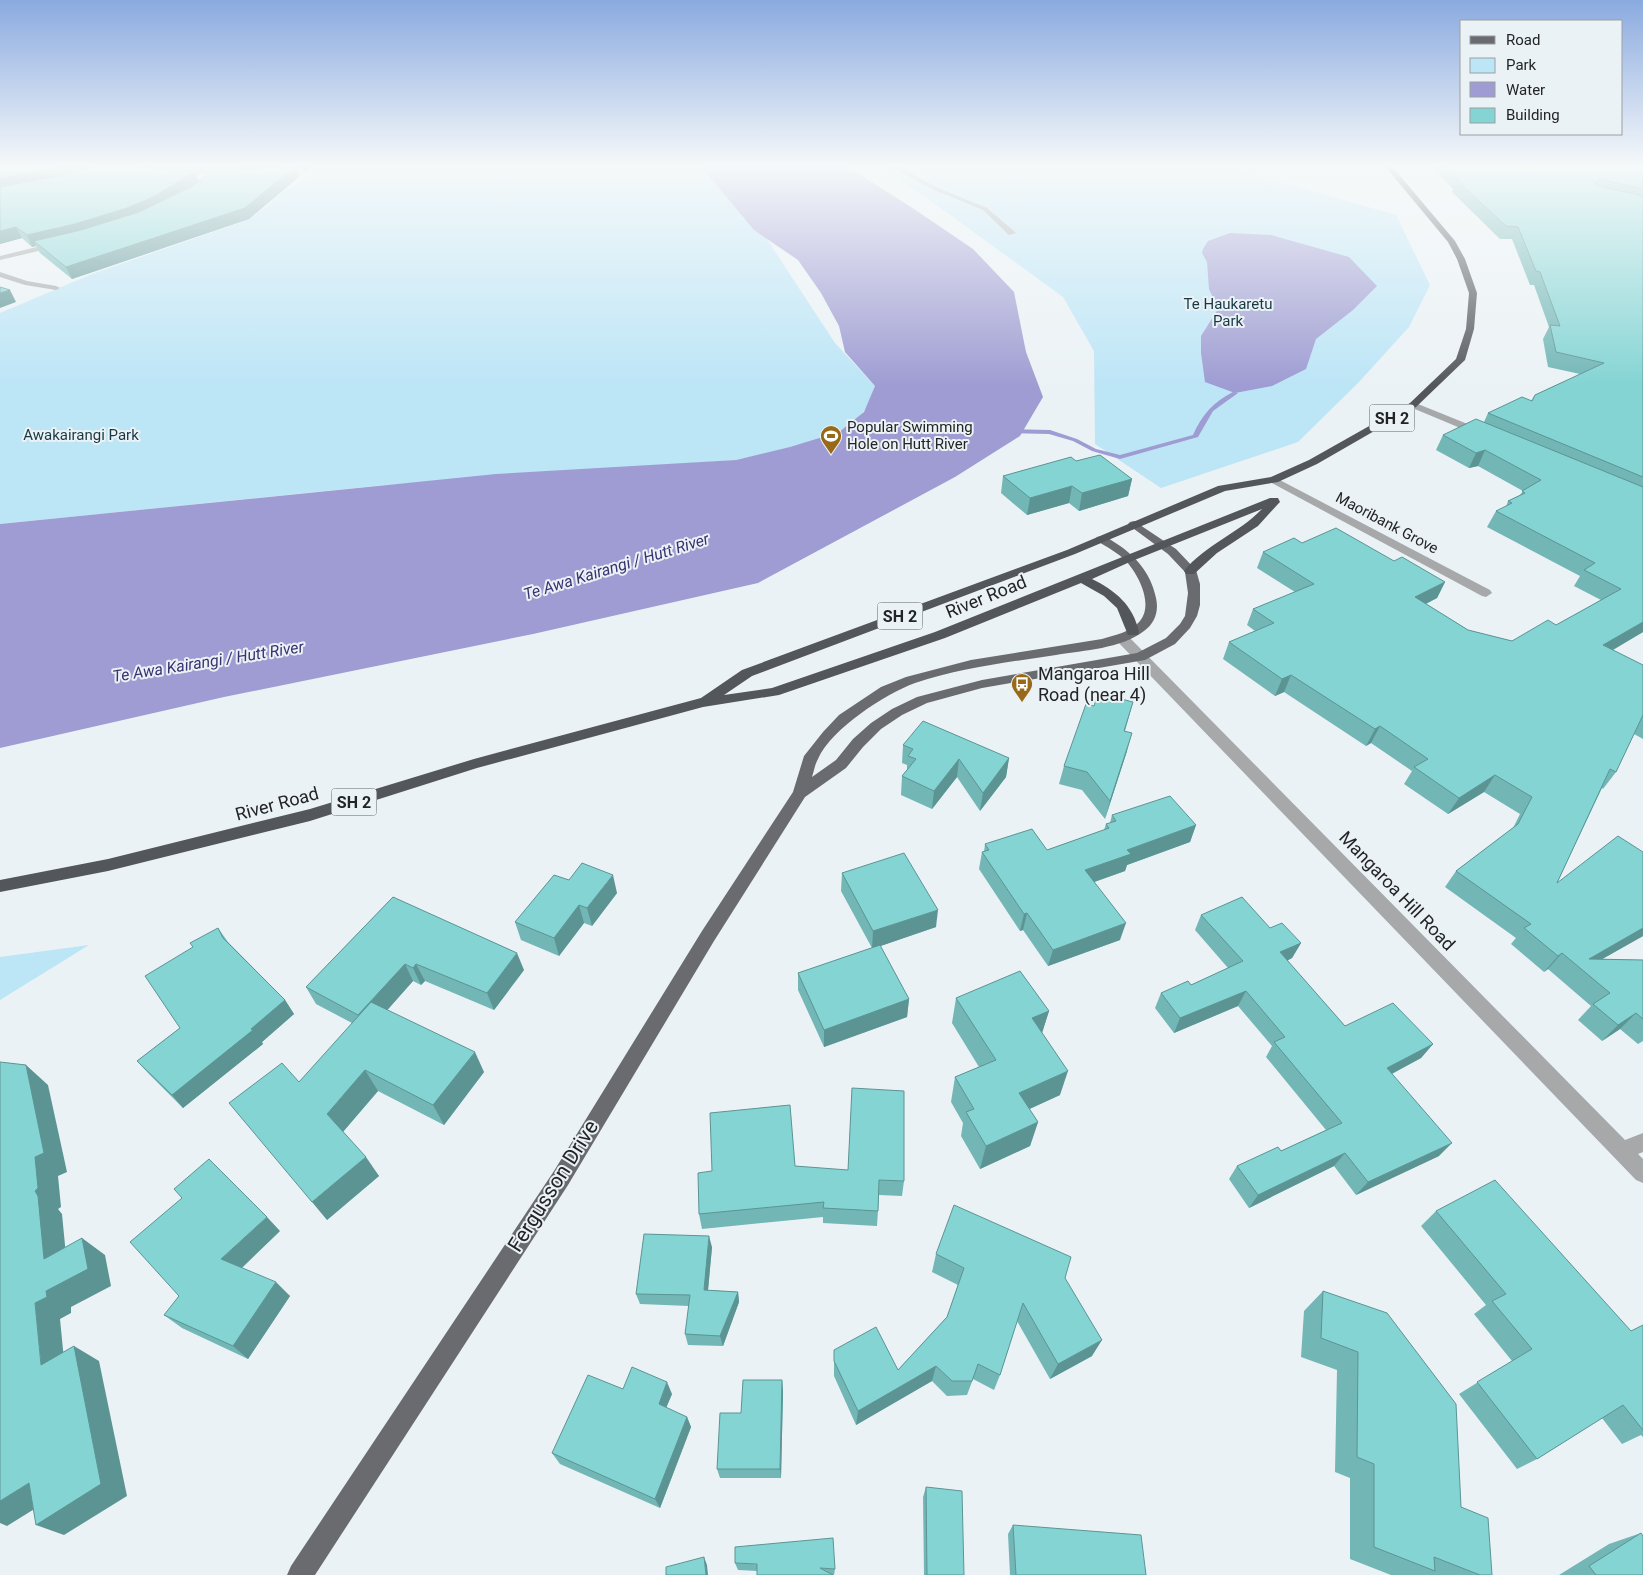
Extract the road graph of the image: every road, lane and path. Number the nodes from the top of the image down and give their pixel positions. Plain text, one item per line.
1 (1449, 238) edge
2 (63, 243) edge
3 (0, 258) edge
4 (0, 274) edge
5 (56, 288) dead end
6 (1413, 405) junction
7 (1489, 436) edge
8 (1274, 480) junction
9 (1274, 500) junction
10 (1134, 524) junction
11 (1102, 539) junction
12 (1163, 545) junction
13 (1128, 558) junction
14 (1190, 571) junction
15 (1082, 579) junction
16 (1486, 593) dead end
17 (1127, 635) junction
18 (1140, 657) junction
19 (704, 702) junction
20 (800, 793) junction
21 (0, 886) edge
22 (1643, 1142) edge
23 (1622, 1151) junction
24 (1643, 1173) edge
25 (300, 1575) edge

1 - 6 highway, SH 2
2 - 3 street
4 - 5 street
6 - 7 street
6 - 8 highway, SH 2
8 - 9 highway
8 - 10 highway, SH 2
8 - 16 street, Maoribank Grove
9 - 12 highway, SH 2
9 - 14 highway
10 - 11 highway, SH 2
10 - 12 main road
11 - 13 main road
11 - 19 highway, River Road / SH 2
12 - 13 highway, River Road / SH 2
12 - 14 main road
13 - 15 highway, River Road / SH 2
13 - 17 main road
14 - 18 main road, Fergusson Drive
15 - 17 highway
15 - 19 highway, River Road / SH 2
17 - 18 street, Mangaroa Hill Road
17 - 20 main road, Fergusson Drive
18 - 20 main road, Fergusson Drive
18 - 23 street, Mangaroa Hill Road
19 - 21 highway, River Road / SH 2
20 - 25 main road, Fergusson Drive
22 - 23 street
23 - 24 street, Mangaroa Hill Road

